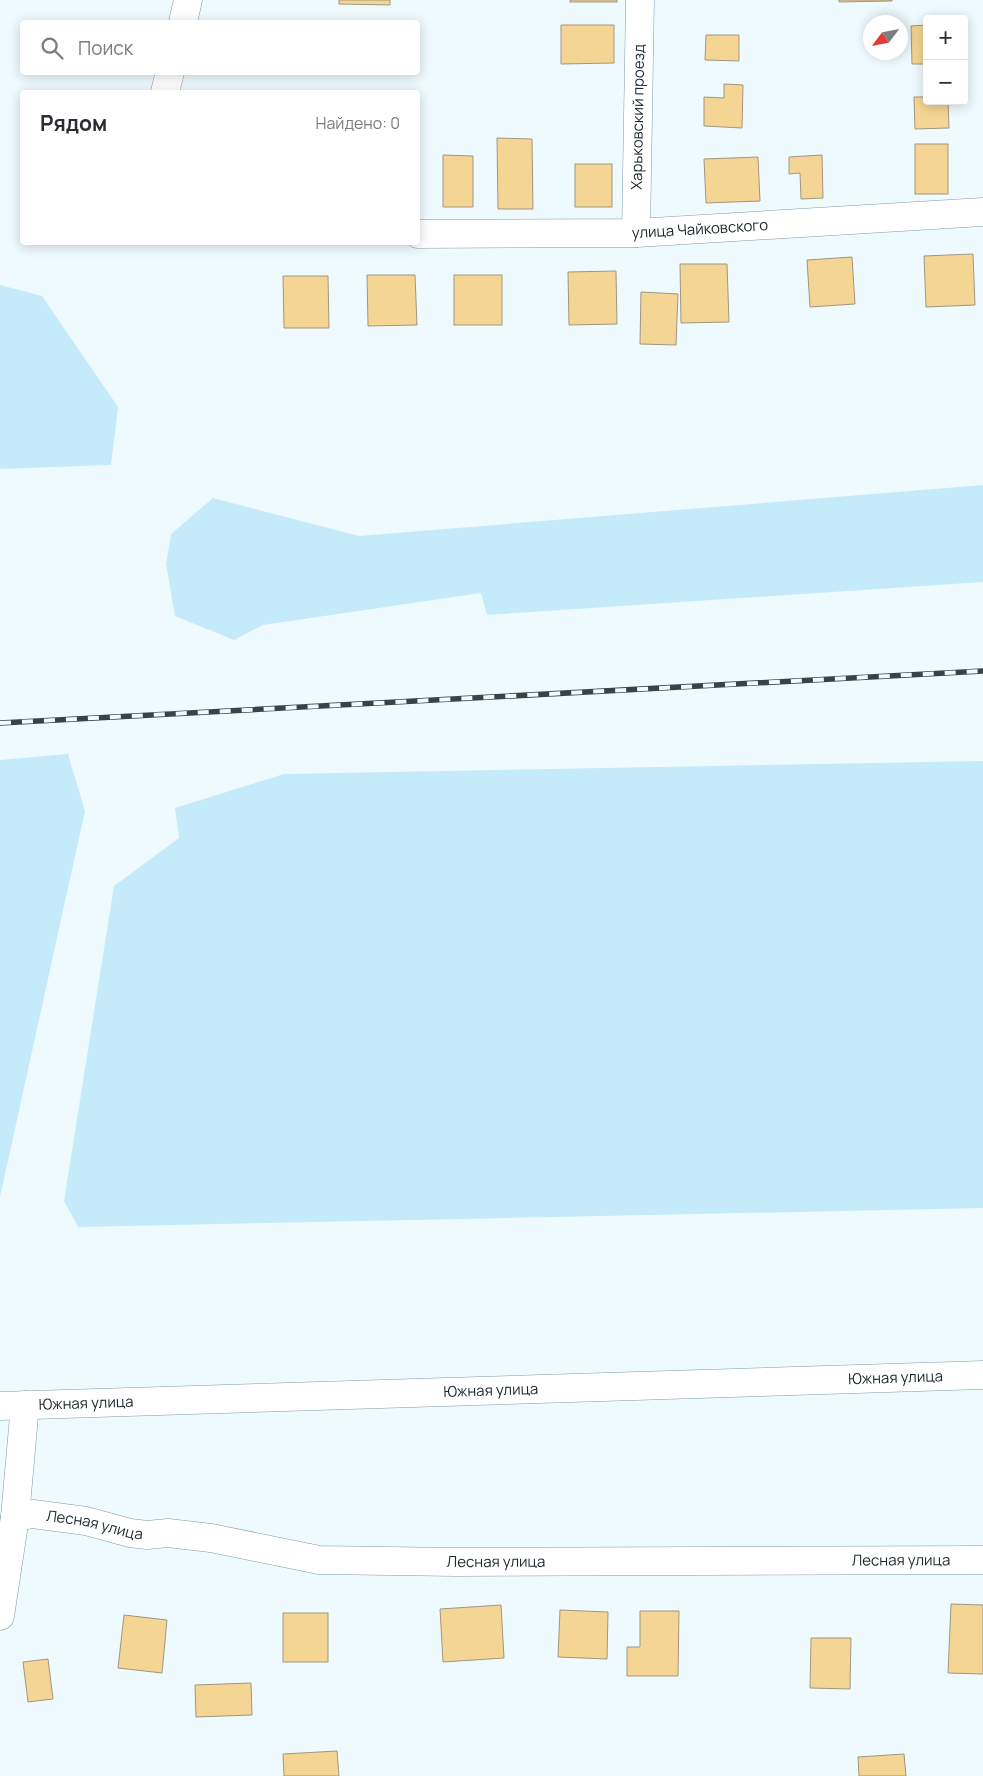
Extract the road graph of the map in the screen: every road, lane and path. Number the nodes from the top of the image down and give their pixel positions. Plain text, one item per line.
1 (188, 0) edge
2 (640, 0) edge
3 (183, 20) edge
4 (169, 75) edge
5 (166, 90) edge
6 (983, 212) edge
7 (636, 233) junction
8 (420, 234) edge
9 (983, 1375) edge
10 (13, 1405) edge
11 (15, 1517) junction
12 (983, 1560) edge
13 (0, 1616) edge

1 - 3 street
2 - 7 street, Харьковский проезд
4 - 5 street
6 - 7 street, улица Чайковского
7 - 8 street, улица Чайковского
9 - 10 street, Южная улица
10 - 11 street
11 - 12 street, Лесная улица
11 - 13 street

